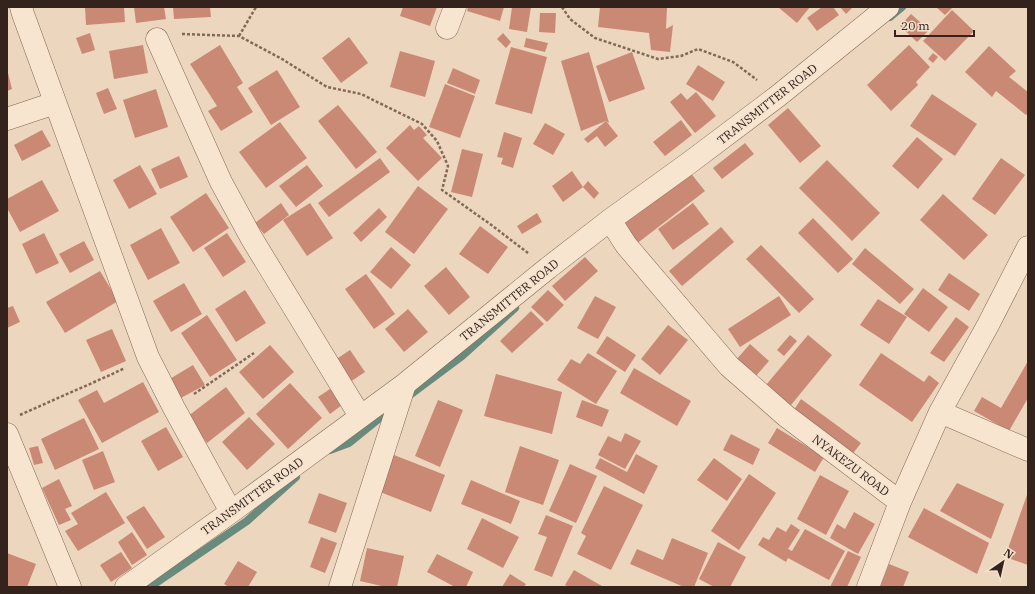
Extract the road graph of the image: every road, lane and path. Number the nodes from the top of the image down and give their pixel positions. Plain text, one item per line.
1 (21, 7) edge
2 (256, 7) edge
3 (456, 7) edge
4 (562, 7) edge
5 (877, 10) edge
6 (447, 28) dead end
7 (239, 36) junction
8 (157, 39) joint
9 (778, 96) junction
10 (55, 103) junction
11 (7, 119) edge
12 (610, 220) junction
13 (1026, 254) edge
14 (548, 268) junction
15 (254, 353) dead end
16 (148, 357) junction
17 (405, 384) junction
18 (174, 408) junction
19 (940, 412) junction
20 (360, 416) junction
21 (10, 438) edge
22 (1028, 450) edge
23 (900, 502) junction
24 (231, 512) junction
25 (70, 587) edge
26 (126, 587) edge
27 (340, 587) edge
28 (868, 587) edge

1 - 10 street
2 - 7 path
3 - 6 street
4 - 9 path
5 - 9 street, TRANSMITTER ROAD
7 - 8 path
7 - 14 path
8 - 20 street
9 - 12 street, TRANSMITTER ROAD
10 - 11 street
10 - 16 street
12 - 14 street, TRANSMITTER ROAD
12 - 23 street, NYAKEZU ROAD
13 - 19 street, NYAKEZU ROAD
14 - 17 street, TRANSMITTER ROAD
15 - 18 path
16 - 18 street
16 - 21 path
17 - 20 street, TRANSMITTER ROAD
17 - 27 street
18 - 24 street
19 - 22 street
19 - 23 street, NYAKEZU ROAD
20 - 24 street, TRANSMITTER ROAD
21 - 25 street
23 - 28 street
24 - 26 street, TRANSMITTER ROAD

